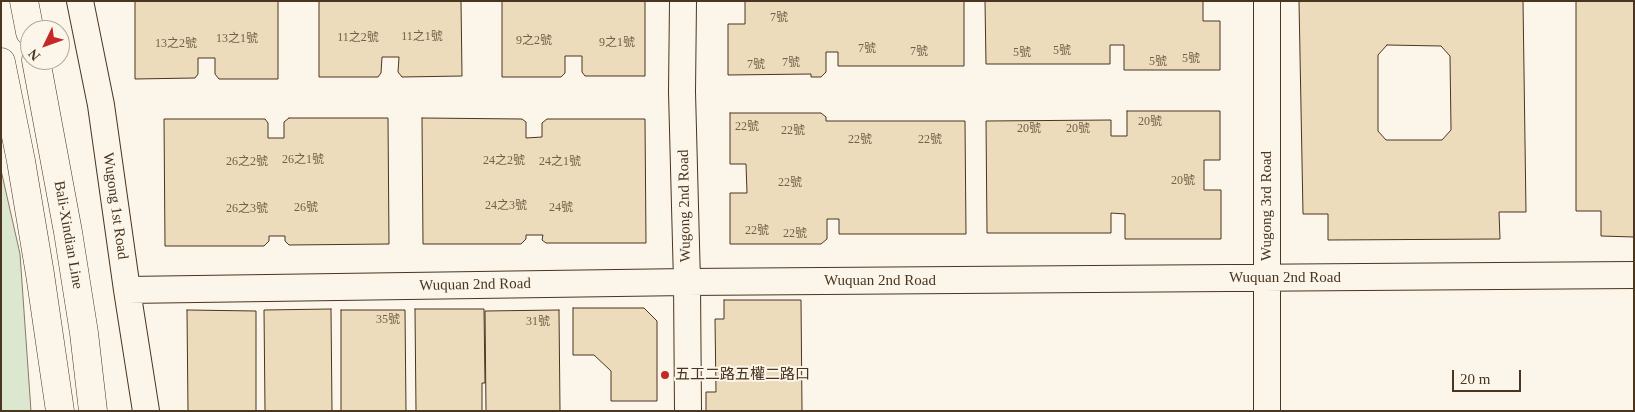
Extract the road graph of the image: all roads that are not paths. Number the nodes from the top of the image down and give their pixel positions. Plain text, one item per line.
1 (24, 1) edge
2 (80, 1) edge
3 (683, 1) edge
4 (1267, 1) edge
5 (28, 20) edge
6 (1, 62) edge
7 (38, 70) edge
8 (1634, 275) edge
9 (1267, 278) junction
10 (687, 282) junction
11 (127, 290) junction
12 (60, 411) edge
13 (93, 411) edge
14 (146, 411) edge
15 (688, 411) edge
16 (1267, 411) edge

1 - 5 highway
2 - 11 street, Wugong 1st Road
3 - 10 street, Wugong 2nd Road
4 - 9 street, Wugong 3rd Road
6 - 12 highway
7 - 13 highway, Bali-Xindian Line
8 - 9 street, Wuquan 2nd Road
9 - 10 street, Wuquan 2nd Road
9 - 16 street, Wugong 3rd Road
10 - 11 street, Wuquan 2nd Road
10 - 15 street, Wugong 2nd Road
11 - 14 street, Wugong 1st Road

